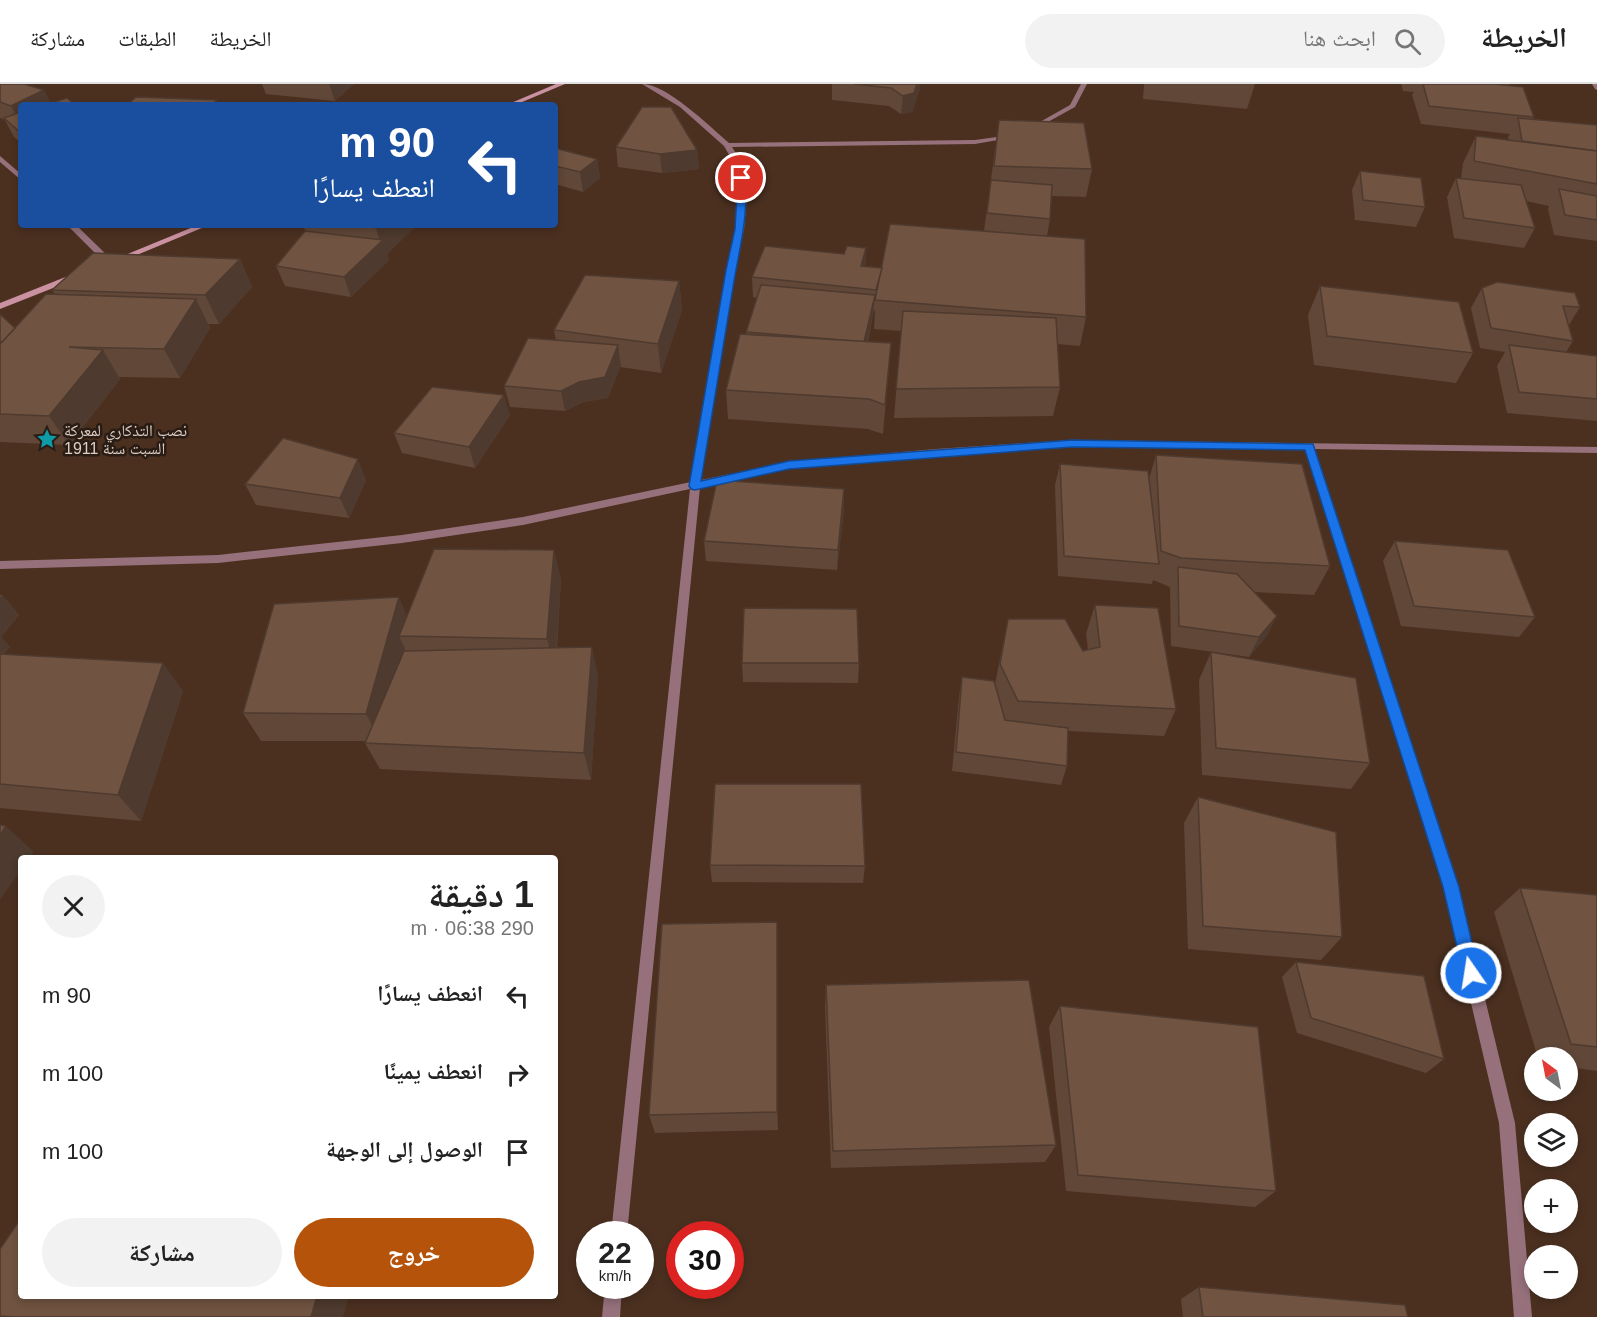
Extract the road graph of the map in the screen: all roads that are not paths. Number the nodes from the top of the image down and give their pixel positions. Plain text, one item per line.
1 (562, 84) edge
2 (645, 84) edge
3 (1084, 84) edge
4 (1595, 84) edge
5 (1597, 88) edge
6 (517, 102) edge
7 (727, 145) junction
8 (0, 158) edge
9 (18, 175) edge
10 (74, 228) edge
11 (198, 228) edge
12 (110, 263) junction
13 (99, 267) edge
14 (77, 276) edge
15 (0, 306) edge
16 (1309, 446) junction
17 (1597, 450) edge
18 (695, 486) junction
19 (0, 565) edge
20 (621, 1221) edge
21 (613, 1299) edge
22 (611, 1317) edge
23 (1523, 1317) edge

1 - 6 main road
2 - 7 street
3 - 7 street
4 - 5 street
7 - 18 street
8 - 9 street
10 - 12 street
11 - 12 main road
12 - 13 main road
14 - 15 main road
16 - 17 street
16 - 18 street
16 - 23 street
18 - 19 street
18 - 20 street
21 - 22 street

